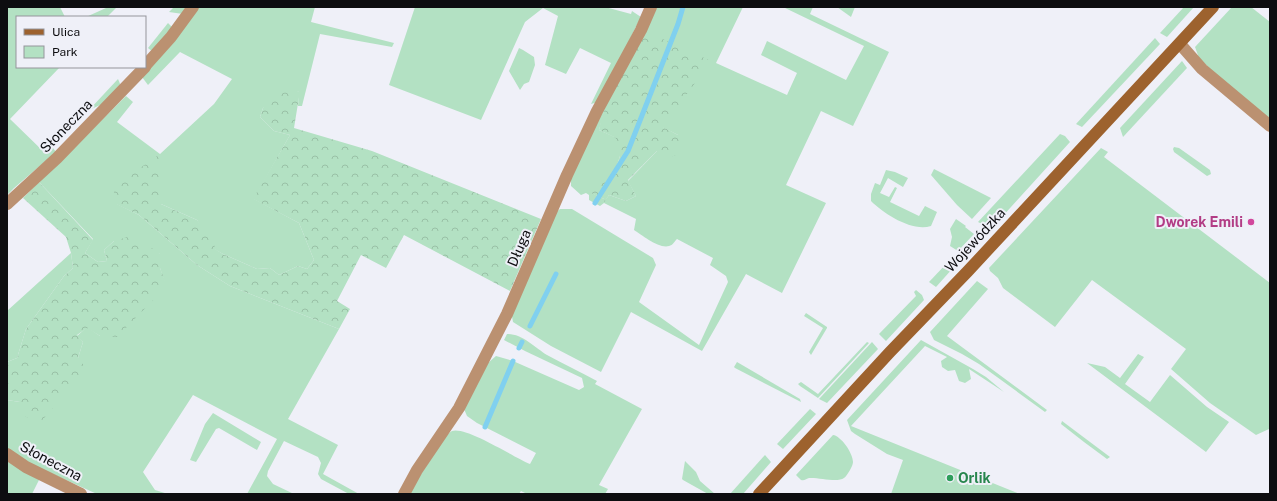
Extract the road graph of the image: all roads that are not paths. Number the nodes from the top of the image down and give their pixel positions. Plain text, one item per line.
1 (193, 7) edge
2 (651, 7) edge
3 (1213, 7) edge
4 (1180, 44) junction
5 (146, 66) edge
6 (144, 68) edge
7 (1270, 126) edge
8 (7, 204) edge
9 (7, 454) edge
10 (81, 494) edge
11 (404, 494) edge
12 (759, 494) edge

1 - 5 street, Słoneczna
2 - 11 street, Długa
3 - 4 main road, Wojewódzka
4 - 7 street
4 - 12 main road, Wojewódzka
6 - 8 street, Słoneczna
9 - 10 street, Słoneczna

